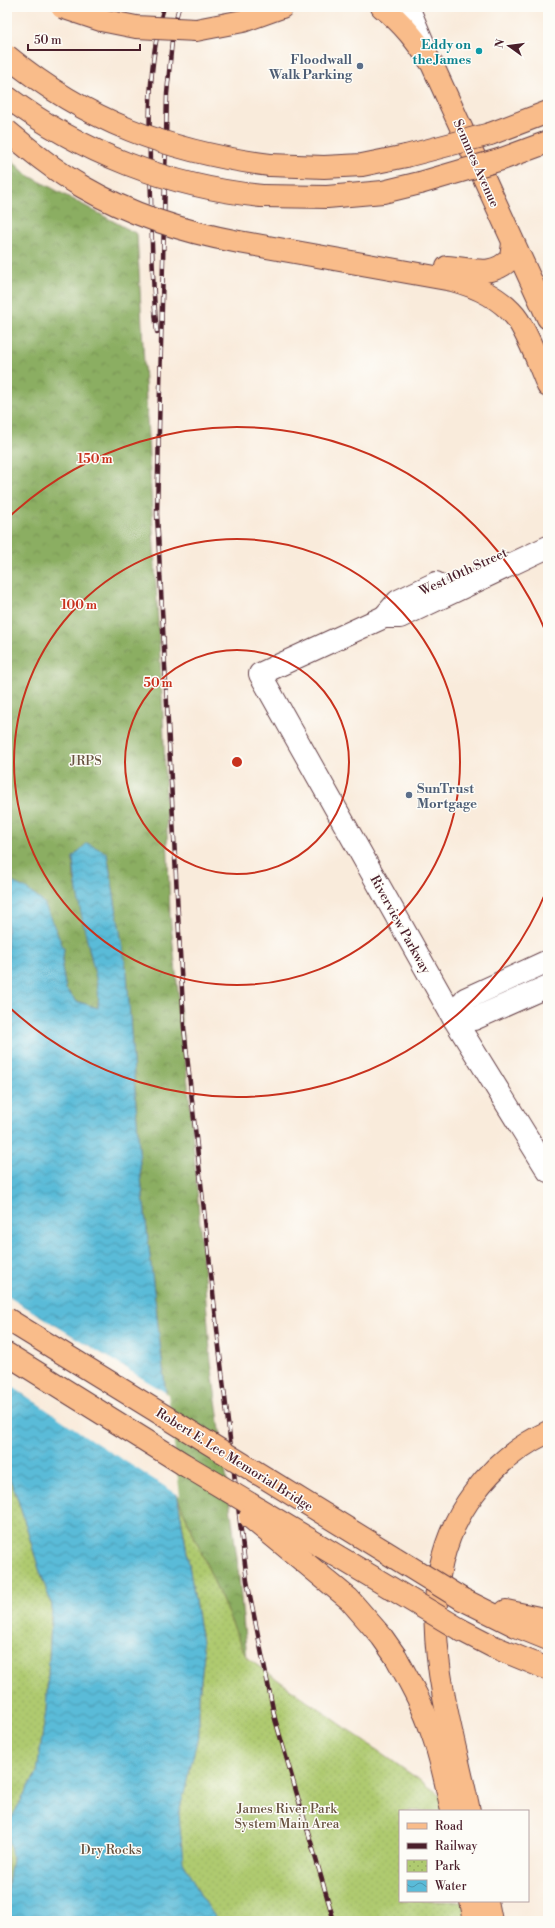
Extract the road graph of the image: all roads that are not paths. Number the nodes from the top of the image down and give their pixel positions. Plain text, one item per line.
1 (62, 7) edge
2 (382, 7) edge
3 (408, 7) edge
4 (277, 8) edge
5 (7, 56) edge
6 (432, 64) junction
7 (7, 97) edge
8 (548, 112) edge
9 (7, 131) edge
10 (548, 142) edge
11 (513, 243) junction
12 (382, 266) junction
13 (548, 318) edge
14 (523, 330) junction
15 (548, 386) edge
16 (548, 532) edge
17 (548, 547) edge
18 (384, 617) junction
19 (260, 674) joint
20 (548, 961) edge
21 (548, 986) edge
22 (454, 1019) junction
23 (548, 1171) edge
24 (7, 1319) edge
25 (7, 1354) edge
26 (548, 1432) edge
27 (185, 1465) junction
28 (462, 1599) junction
29 (548, 1620) edge
30 (548, 1639) edge
31 (548, 1669) edge
32 (452, 1810) edge
33 (469, 1810) edge
34 (471, 1902) edge
35 (487, 1902) edge
36 (475, 1921) edge
37 (491, 1921) edge

1 - 4 main road, bridge
2 - 6 main road
3 - 6 street, Semmes Avenue
5 - 8 main road, bridge
6 - 11 main road, Semmes Avenue
7 - 10 main road, bridge
9 - 12 main road, bridge
11 - 12 main road
11 - 13 main road, Semmes Avenue
12 - 14 main road
13 - 14 street
14 - 15 main road
16 - 18 street, West 10th Street
17 - 18 street, West 10th Street
18 - 19 street, West 10th Street
19 - 22 street, Riverview Parkway
20 - 22 street
21 - 22 street
22 - 23 street, Riverview Parkway
24 - 28 main road, Robert E. Lee Memorial Bridge, bridge
25 - 27 main road
26 - 33 main road
27 - 31 main road, bridge
27 - 32 main road, bridge
28 - 29 main road
28 - 30 main road
34 - 36 main road
35 - 37 main road

